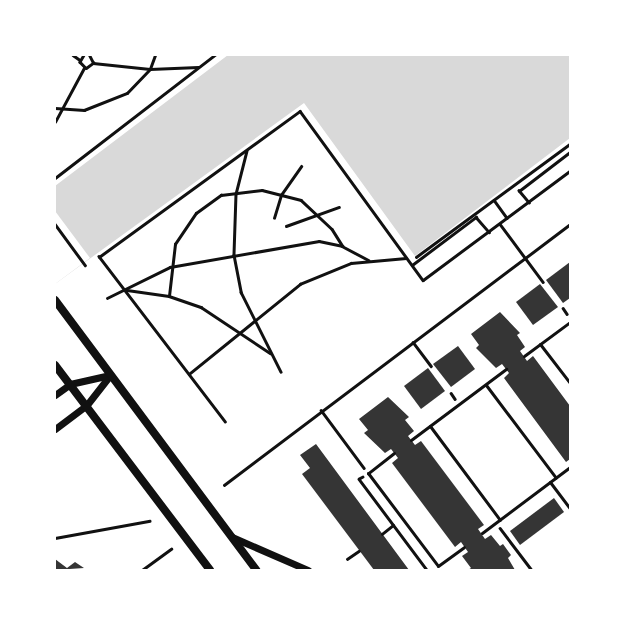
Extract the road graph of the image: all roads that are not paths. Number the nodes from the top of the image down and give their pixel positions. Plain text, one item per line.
1 (55, 300) edge
2 (570, 322) edge
3 (540, 344) junction
4 (524, 356) dead end
5 (55, 365) edge
6 (506, 369) dead end
7 (110, 375) junction
8 (570, 383) edge
9 (70, 384) junction
10 (486, 385) junction
11 (55, 395) edge
12 (86, 406) junction
13 (430, 426) junction
14 (55, 430) edge
15 (411, 440) dead end
16 (394, 453) dead end
17 (570, 467) edge
18 (556, 478) junction
19 (550, 482) junction
20 (570, 509) edge
21 (500, 520) junction
22 (482, 533) dead end
23 (232, 537) junction
24 (464, 546) dead end
25 (210, 570) edge
26 (256, 570) edge
27 (308, 570) edge

1 - 7 main road
2 - 3 lane
3 - 4 lane
3 - 8 lane
5 - 9 main road
6 - 10 lane
7 - 9 street
7 - 12 street
7 - 23 main road
9 - 11 street
9 - 12 main road
10 - 13 lane
10 - 18 lane
12 - 14 street
12 - 25 main road
13 - 15 lane
13 - 21 lane
16 - 24 lane
17 - 18 lane
18 - 19 lane
19 - 20 lane
19 - 21 lane
21 - 22 lane
23 - 26 main road
23 - 27 street

